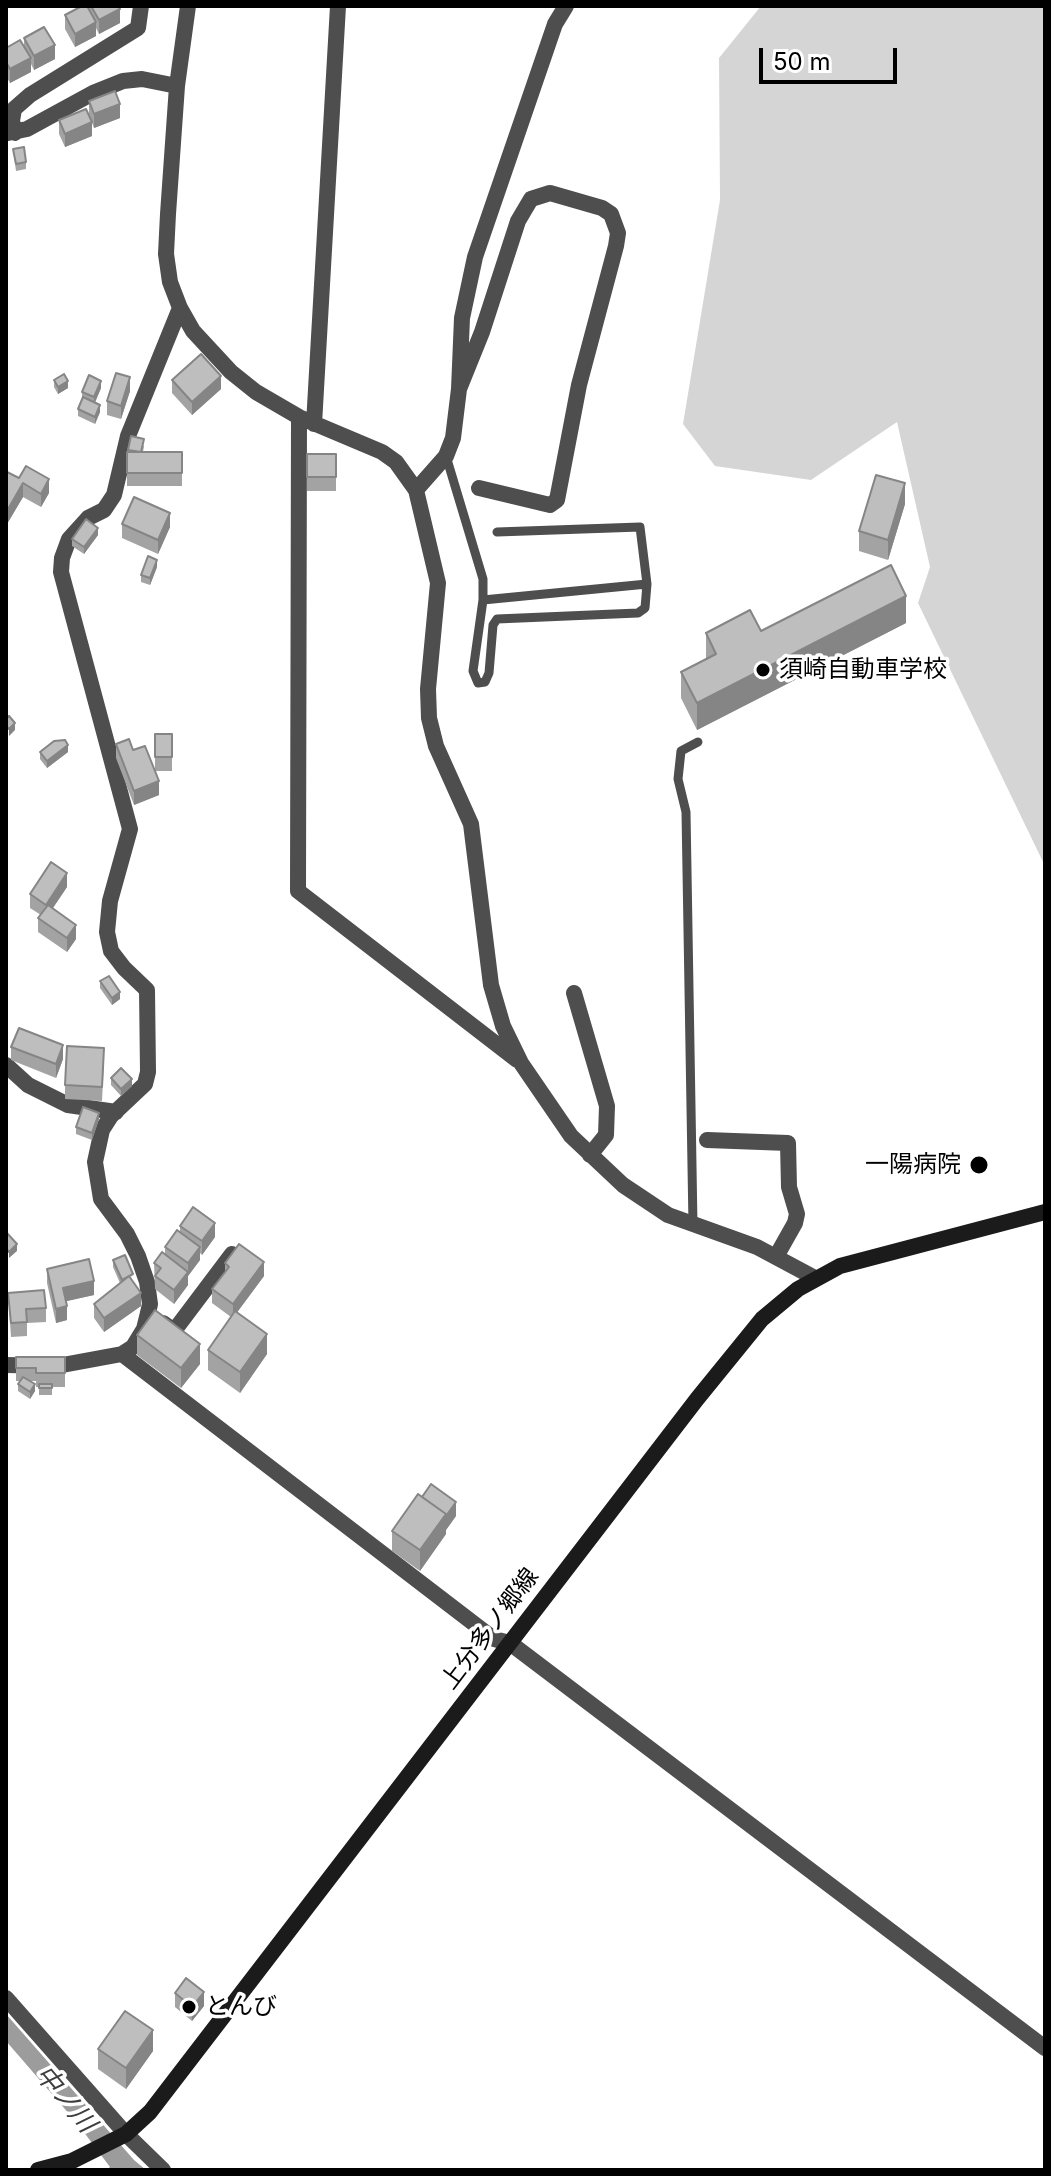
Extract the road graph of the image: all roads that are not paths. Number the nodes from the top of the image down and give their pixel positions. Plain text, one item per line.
1 (141, 6) edge
2 (188, 6) edge
3 (338, 6) edge
4 (566, 6) edge
5 (177, 86) junction
6 (10, 106) edge
7 (10, 133) edge
8 (180, 308) junction
9 (459, 389) junction
10 (306, 420) junction
11 (446, 456) junction
12 (479, 488) dead end
13 (416, 490) junction
14 (497, 532) dead end
15 (647, 584) junction
16 (483, 600) junction
17 (698, 742) dead end
18 (574, 993) dead end
19 (521, 1063) junction
20 (6, 1065) edge
21 (116, 1112) junction
22 (707, 1140) dead end
23 (590, 1155) junction
24 (1045, 1212) edge
25 (693, 1225) junction
26 (232, 1254) edge
27 (777, 1255) junction
28 (815, 1278) junction
29 (148, 1313) junction
30 (122, 1354) junction
31 (6, 1365) edge
32 (510, 1643) junction
33 (6, 1998) edge
34 (1045, 2048) edge
35 (121, 2137) junction
36 (38, 2170) edge
37 (163, 2170) edge

1 - 6 street
2 - 5 street
3 - 10 street
4 - 9 street
5 - 7 street
5 - 8 street
6 - 7 street
8 - 10 street
8 - 21 street
9 - 11 street
9 - 12 street
10 - 13 street
10 - 19 street
11 - 13 street
11 - 16 lane
13 - 19 street
14 - 15 lane
15 - 16 lane
15 - 16 lane
17 - 25 lane
18 - 23 street
19 - 23 street
20 - 21 street
21 - 29 street
22 - 27 street
23 - 25 street
24 - 28 main road, 上分多ノ郷線
25 - 27 street
26 - 29 street
27 - 28 street
28 - 32 main road, 上分多ノ郷線
29 - 30 street
30 - 31 street
30 - 32 street
32 - 34 street
32 - 35 main road, 上分多ノ郷線
33 - 35 street
35 - 36 main road, 上分多ノ郷線
35 - 37 street

